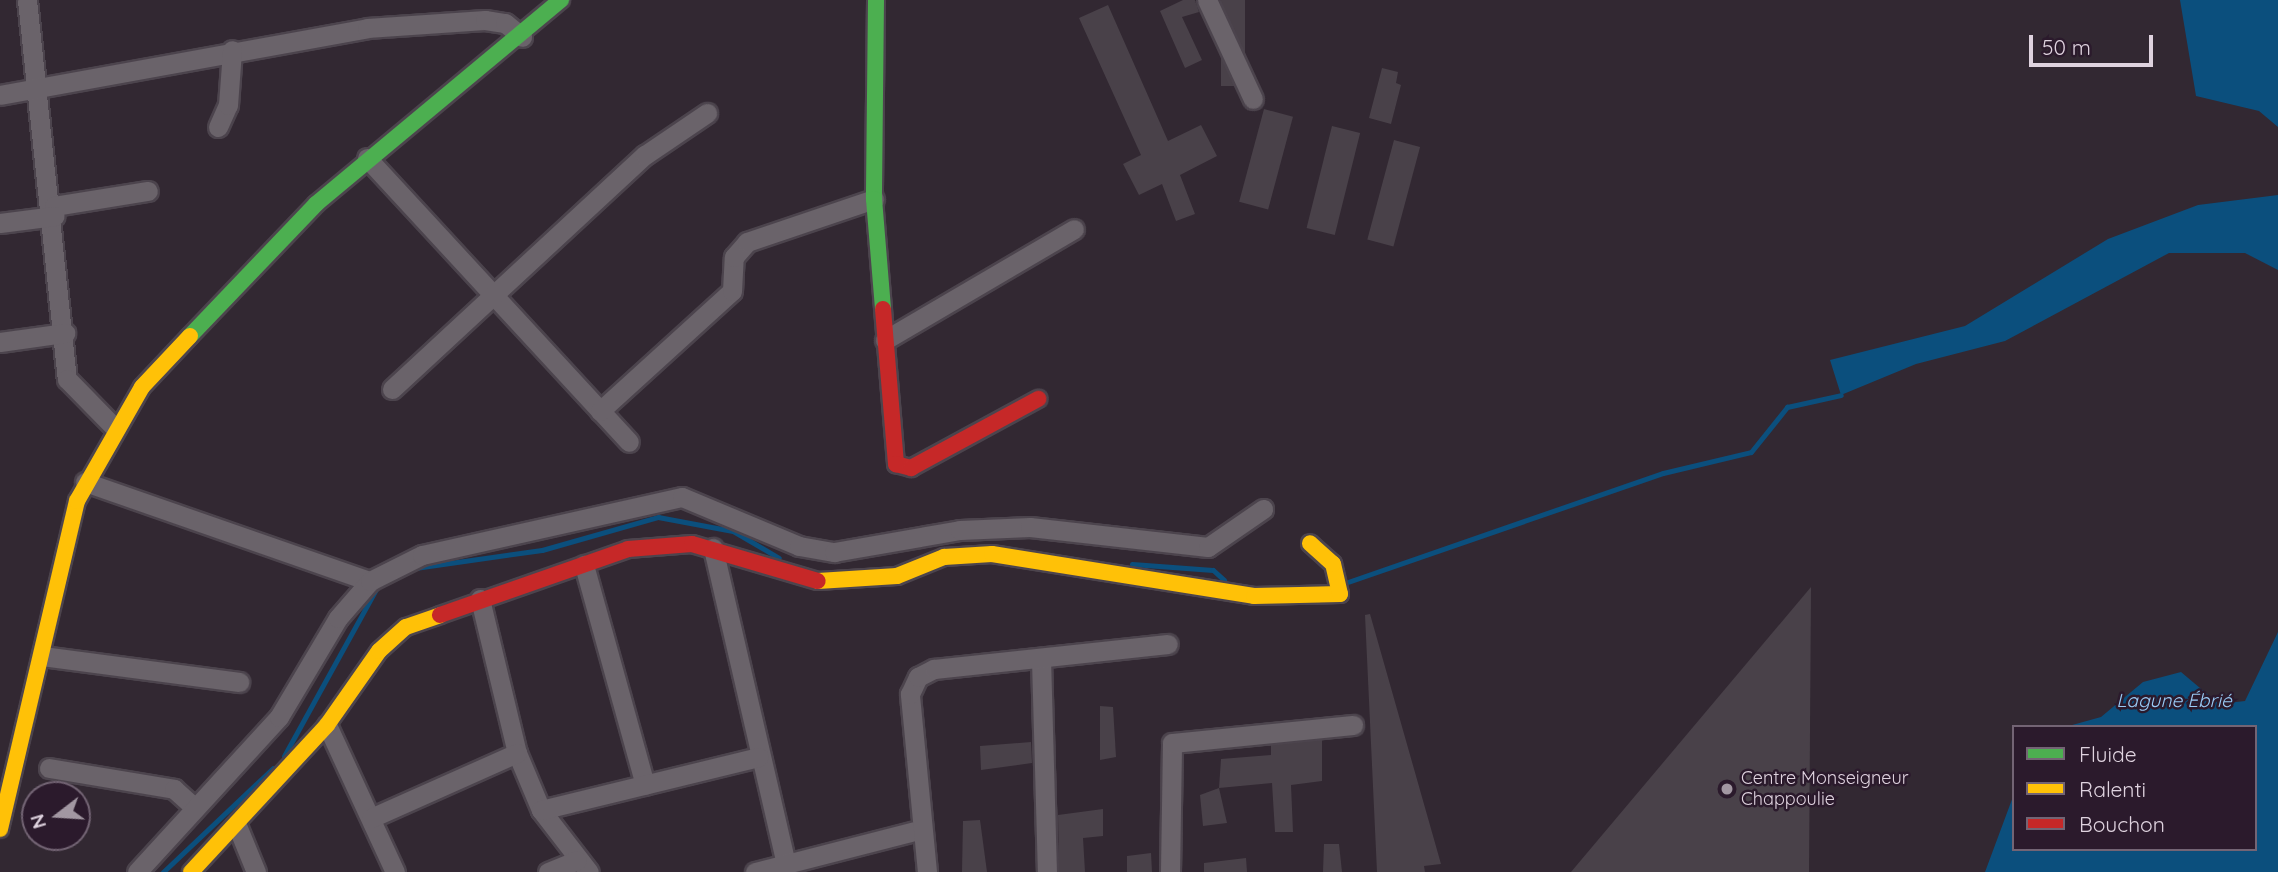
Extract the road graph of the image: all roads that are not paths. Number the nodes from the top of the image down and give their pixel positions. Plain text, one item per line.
1 (27, 0) edge
2 (561, 0) edge
3 (876, 0) edge
4 (1207, 0) edge
5 (522, 37) junction
6 (232, 50) junction
7 (41, 88) junction
8 (0, 95) edge
9 (1253, 99) dead end
10 (707, 113) dead end
11 (218, 127) dead end
12 (367, 158) junction
13 (148, 191) dead end
14 (874, 199) junction
15 (54, 211) junction
16 (0, 223) edge
17 (1074, 229) dead end
18 (492, 293) junction
19 (65, 332) junction
20 (885, 340) junction
21 (0, 342) edge
22 (392, 390) dead end
23 (1038, 398) dead end
24 (600, 411) junction
25 (115, 428) junction
26 (629, 442) dead end
27 (85, 482) junction
28 (1263, 509) dead end
29 (1310, 543) dead end
30 (713, 548) junction
31 (584, 565) junction
32 (370, 581) junction
33 (480, 599) junction
34 (1168, 644) dead end
35 (41, 656) junction
36 (1041, 659) junction
37 (239, 682) dead end
38 (327, 725) junction
39 (1353, 725) dead end
40 (517, 753) junction
41 (759, 757) junction
42 (49, 768) dead end
43 (645, 785) junction
44 (195, 808) junction
45 (541, 810) junction
46 (371, 818) junction
47 (238, 828) junction
48 (0, 829) edge
49 (919, 830) junction
50 (786, 865) junction
51 (583, 866) edge
52 (137, 872) edge
53 (191, 872) edge
54 (256, 872) edge
55 (395, 872) edge
56 (548, 872) edge
57 (755, 872) edge
58 (927, 872) edge
59 (1047, 872) edge
60 (1170, 872) edge

1 - 7 street
2 - 5 street
3 - 14 street
4 - 9 street
5 - 6 street
5 - 12 street
6 - 7 street
6 - 11 street
7 - 8 street
7 - 15 street
10 - 18 street
12 - 18 street
12 - 25 street
13 - 15 street
14 - 20 street
14 - 24 street
15 - 16 street
15 - 19 street
17 - 20 street
18 - 22 street
18 - 24 street
19 - 21 street
19 - 25 street
20 - 23 street
24 - 26 street
25 - 27 street
27 - 32 street
27 - 35 street
28 - 32 street
29 - 30 street
30 - 31 street
30 - 41 street
31 - 33 street
31 - 43 street
32 - 44 street
33 - 38 street
33 - 40 street
34 - 36 street
35 - 37 street
35 - 48 street
36 - 49 street
36 - 59 street
38 - 46 street
38 - 47 street
39 - 60 street
40 - 45 street
40 - 46 street
41 - 43 street
41 - 50 street
42 - 44 street
43 - 45 street
44 - 52 street
45 - 51 street
46 - 55 street
47 - 53 street
47 - 54 street
49 - 50 street
49 - 58 street
50 - 57 street
51 - 56 street

